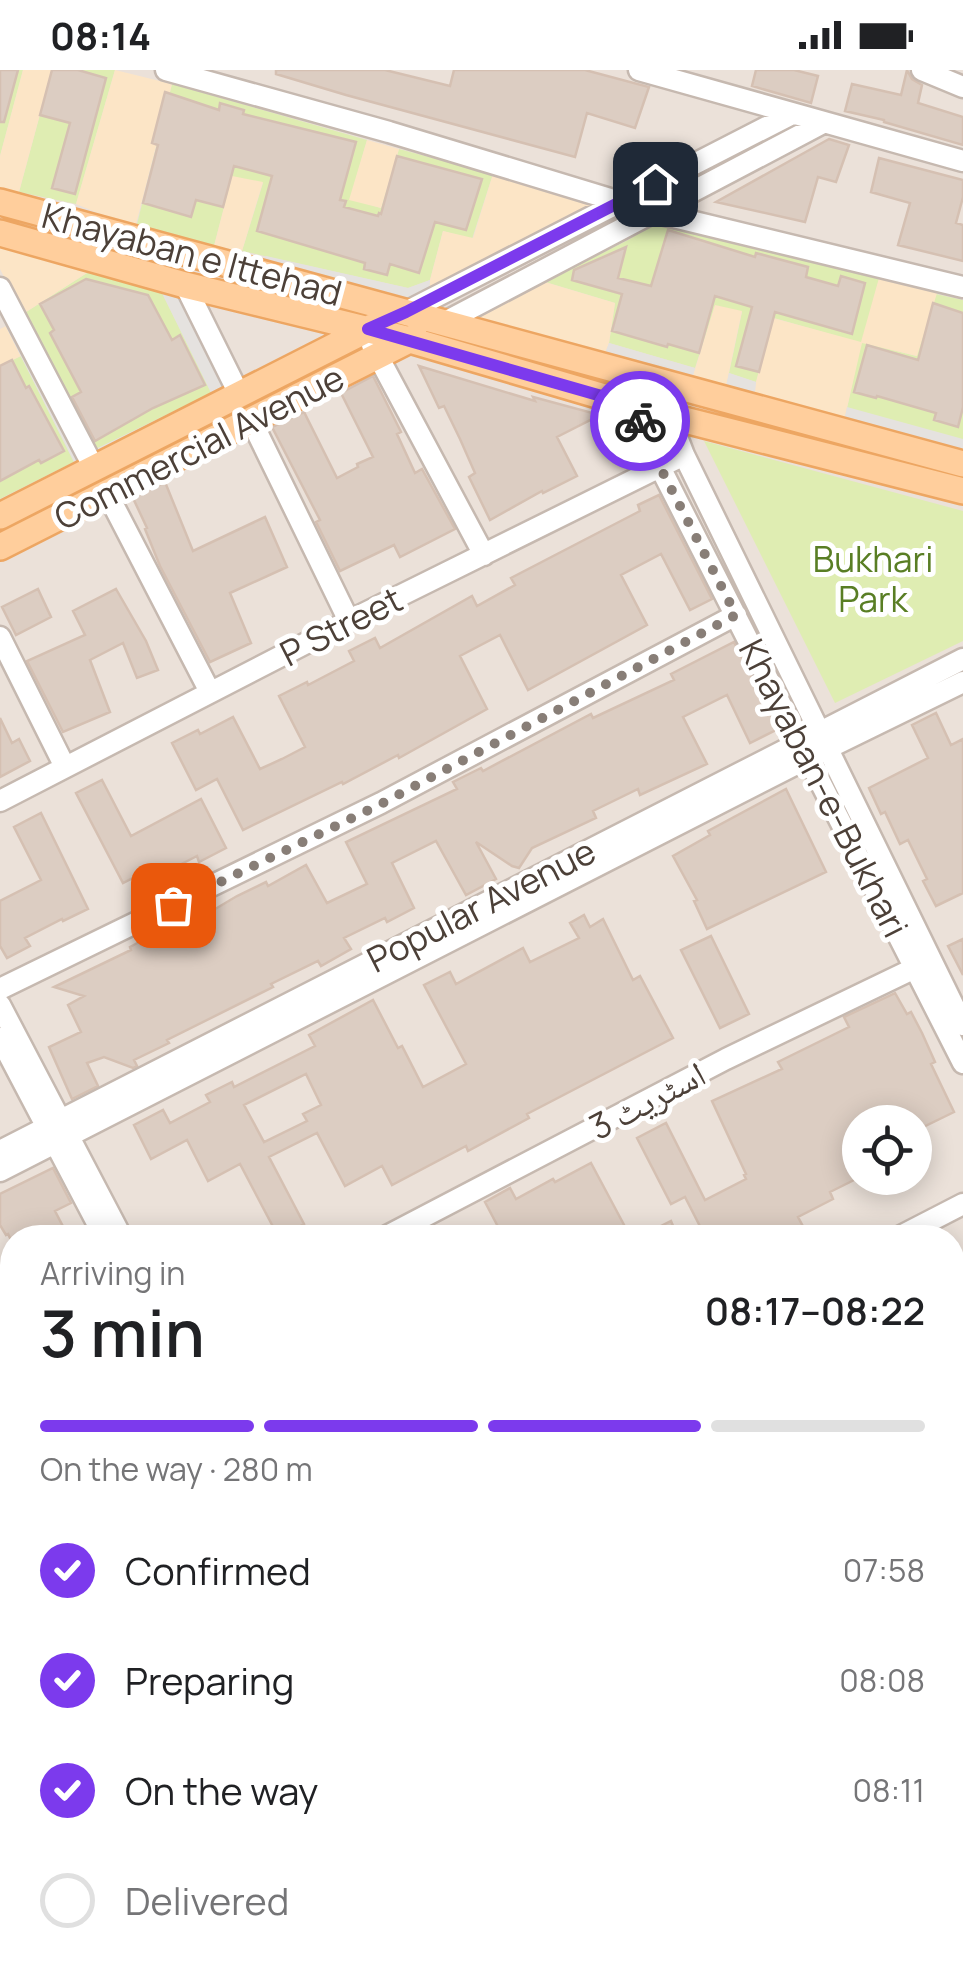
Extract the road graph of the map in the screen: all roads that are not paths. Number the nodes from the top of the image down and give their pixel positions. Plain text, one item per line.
1 (166, 70) edge
2 (639, 70) edge
3 (922, 70) edge
4 (963, 86) edge
5 (792, 114) junction
6 (823, 123) junction
7 (963, 161) edge
8 (0, 202) edge
9 (621, 202) junction
10 (653, 212) junction
11 (0, 233) edge
12 (186, 285) junction
13 (963, 287) edge
14 (0, 288) edge
15 (406, 312) junction
16 (443, 323) junction
17 (366, 329) junction
18 (410, 340) junction
19 (378, 356) junction
20 (239, 394) junction
21 (633, 405) junction
22 (668, 416) junction
23 (252, 420) junction
24 (684, 455) junction
25 (963, 464) edge
26 (660, 467) junction
27 (94, 468) junction
28 (963, 491) edge
29 (107, 493) junction
30 (0, 516) edge
31 (0, 548) edge
32 (484, 555) junction
33 (736, 615) junction
34 (349, 620) junction
35 (0, 637) edge
36 (963, 659) edge
37 (963, 682) edge
38 (210, 692) junction
39 (814, 745) junction
40 (66, 767) junction
41 (0, 801) edge
42 (914, 968) junction
43 (0, 989) edge
44 (0, 1005) edge
45 (963, 1025) edge
46 (0, 1038) edge
47 (963, 1063) edge
48 (58, 1132) junction
49 (0, 1151) edge
50 (0, 1171) edge
51 (963, 1204) edge
52 (100, 1225) edge
53 (114, 1225) edge
54 (408, 1225) edge
55 (922, 1225) edge

1 - 9 street
2 - 5 street
3 - 4 street
5 - 6 street
5 - 9 street, Commercial Avenue
6 - 7 street
6 - 10 street, Commercial Avenue
8 - 15 main road, Khayaban e Ittehad
9 - 10 street
9 - 15 street, Commercial Avenue
10 - 13 street
10 - 16 street, Commercial Avenue
11 - 12 main road, Khayaban e Ittehad
12 - 17 main road, Khayaban e Ittehad
12 - 20 street
14 - 27 street
15 - 16 main road, Khayaban e Ittehad
15 - 17 main road, Commercial Avenue
16 - 18 main road, Commercial Avenue
16 - 25 main road, Khayaban e Ittehad
17 - 18 main road, Khayaban e Ittehad
17 - 19 street
17 - 20 main road, Commercial Avenue
18 - 19 main road, Commercial Avenue
18 - 21 main road, Khayaban e Ittehad
19 - 23 main road, Commercial Avenue
19 - 32 street
20 - 27 main road, Commercial Avenue
21 - 22 main road, Khayaban e Ittehad
21 - 26 street, Khayaban-e-Bukhari
22 - 24 street
22 - 28 main road, Khayaban e Ittehad
23 - 29 main road, Commercial Avenue
23 - 34 street
24 - 26 street, P Street
24 - 39 street
26 - 32 street, P Street
26 - 33 street, Khayaban-e-Bukhari
27 - 30 main road, Commercial Avenue
29 - 31 main road, Commercial Avenue
29 - 38 street
32 - 34 street, P Street
33 - 39 street, Khayaban-e-Bukhari
33 - 43 street
34 - 38 street, P Street
35 - 40 street
36 - 39 street, Popular Avenue
37 - 39 street, Popular Avenue
38 - 40 street, P Street
39 - 42 street, Khayaban-e-Bukhari
39 - 45 street, Khayaban-e-Bukhari
39 - 48 street, Popular Avenue
40 - 41 street, P Street
42 - 47 street, Khayaban-e-Bukhari
42 - 54 street, اسٹریٹ 3
44 - 48 street
46 - 48 street
48 - 49 street, Popular Avenue
48 - 50 street, Popular Avenue
48 - 52 street
48 - 53 street
51 - 55 street

